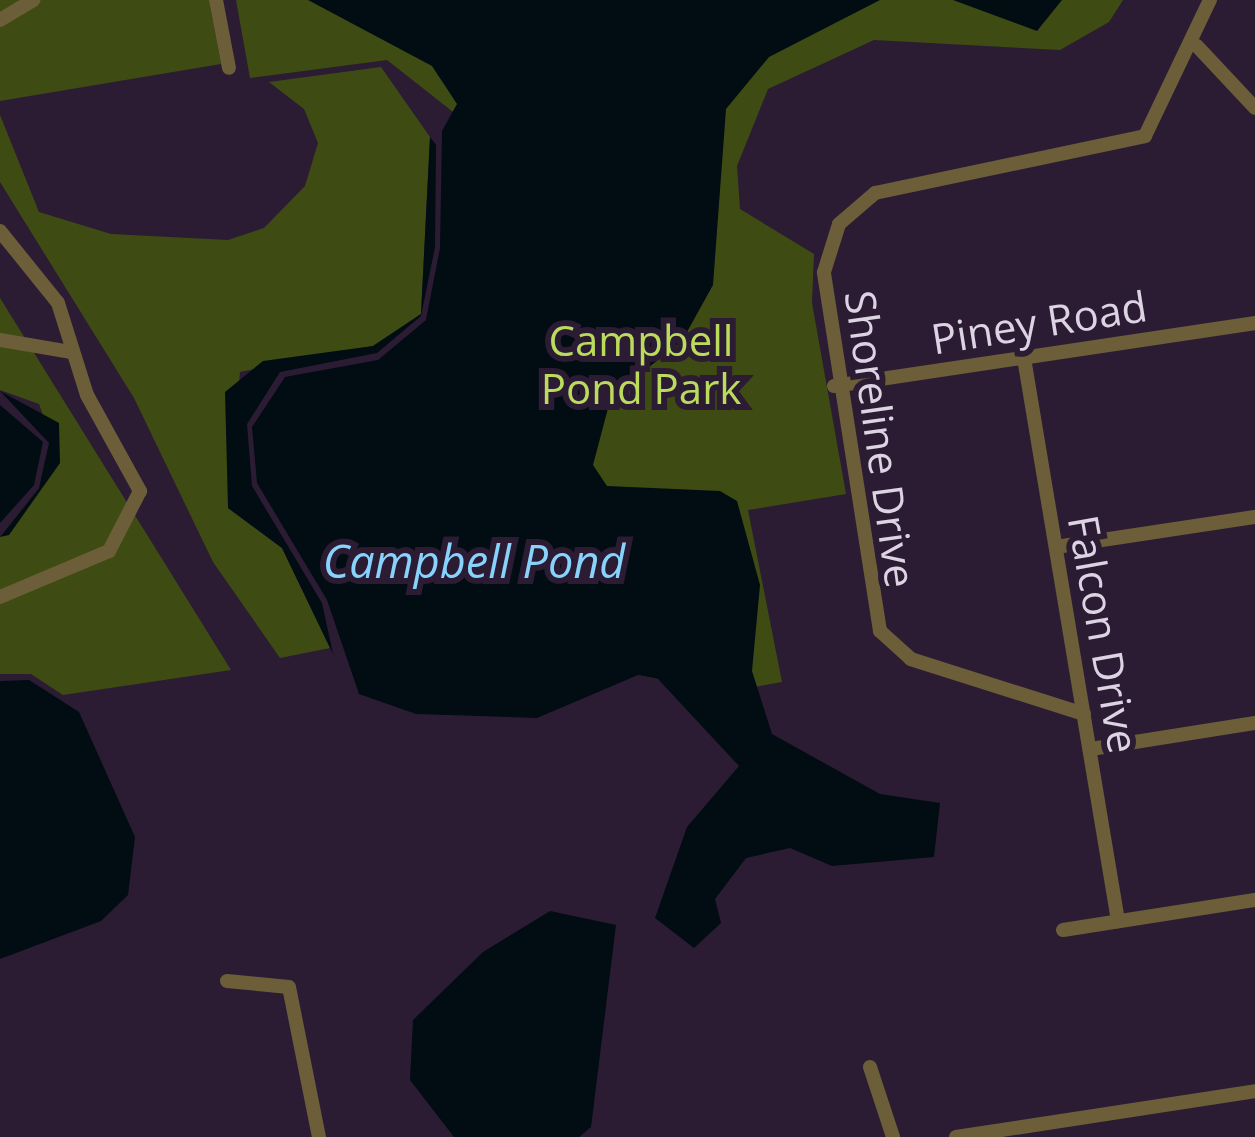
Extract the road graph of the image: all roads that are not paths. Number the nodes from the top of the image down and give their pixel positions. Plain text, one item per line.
1 (34, 0) edge
2 (216, 0) edge
3 (1210, 0) edge
4 (0, 20) edge
5 (1197, 46) junction
6 (229, 68) dead end
7 (1255, 108) edge
8 (0, 231) edge
9 (1255, 322) edge
10 (0, 340) edge
11 (70, 352) junction
12 (1024, 358) junction
13 (834, 386) junction
14 (1255, 517) edge
15 (1056, 547) junction
16 (0, 597) edge
17 (1084, 714) junction
18 (1255, 723) edge
19 (1091, 749) junction
20 (1255, 900) edge
21 (1118, 921) junction
22 (1063, 930) dead end
23 (227, 981) dead end
24 (870, 1067) dead end
25 (1255, 1091) edge
26 (319, 1137) edge
27 (893, 1137) edge
28 (956, 1137) edge

1 - 4 street
2 - 6 street
3 - 5 street, Shoreline Drive
5 - 7 street
5 - 13 street, Shoreline Drive
8 - 11 street
9 - 12 street, Piney Road
10 - 11 street
11 - 16 street
12 - 13 street, Piney Road
12 - 15 street, Falcon Drive
13 - 17 street, Shoreline Drive
14 - 15 street
15 - 17 street, Falcon Drive
17 - 19 street, Falcon Drive
18 - 19 street
19 - 21 street, Falcon Drive
20 - 21 street
21 - 22 street
23 - 26 street
24 - 27 street
25 - 28 street

